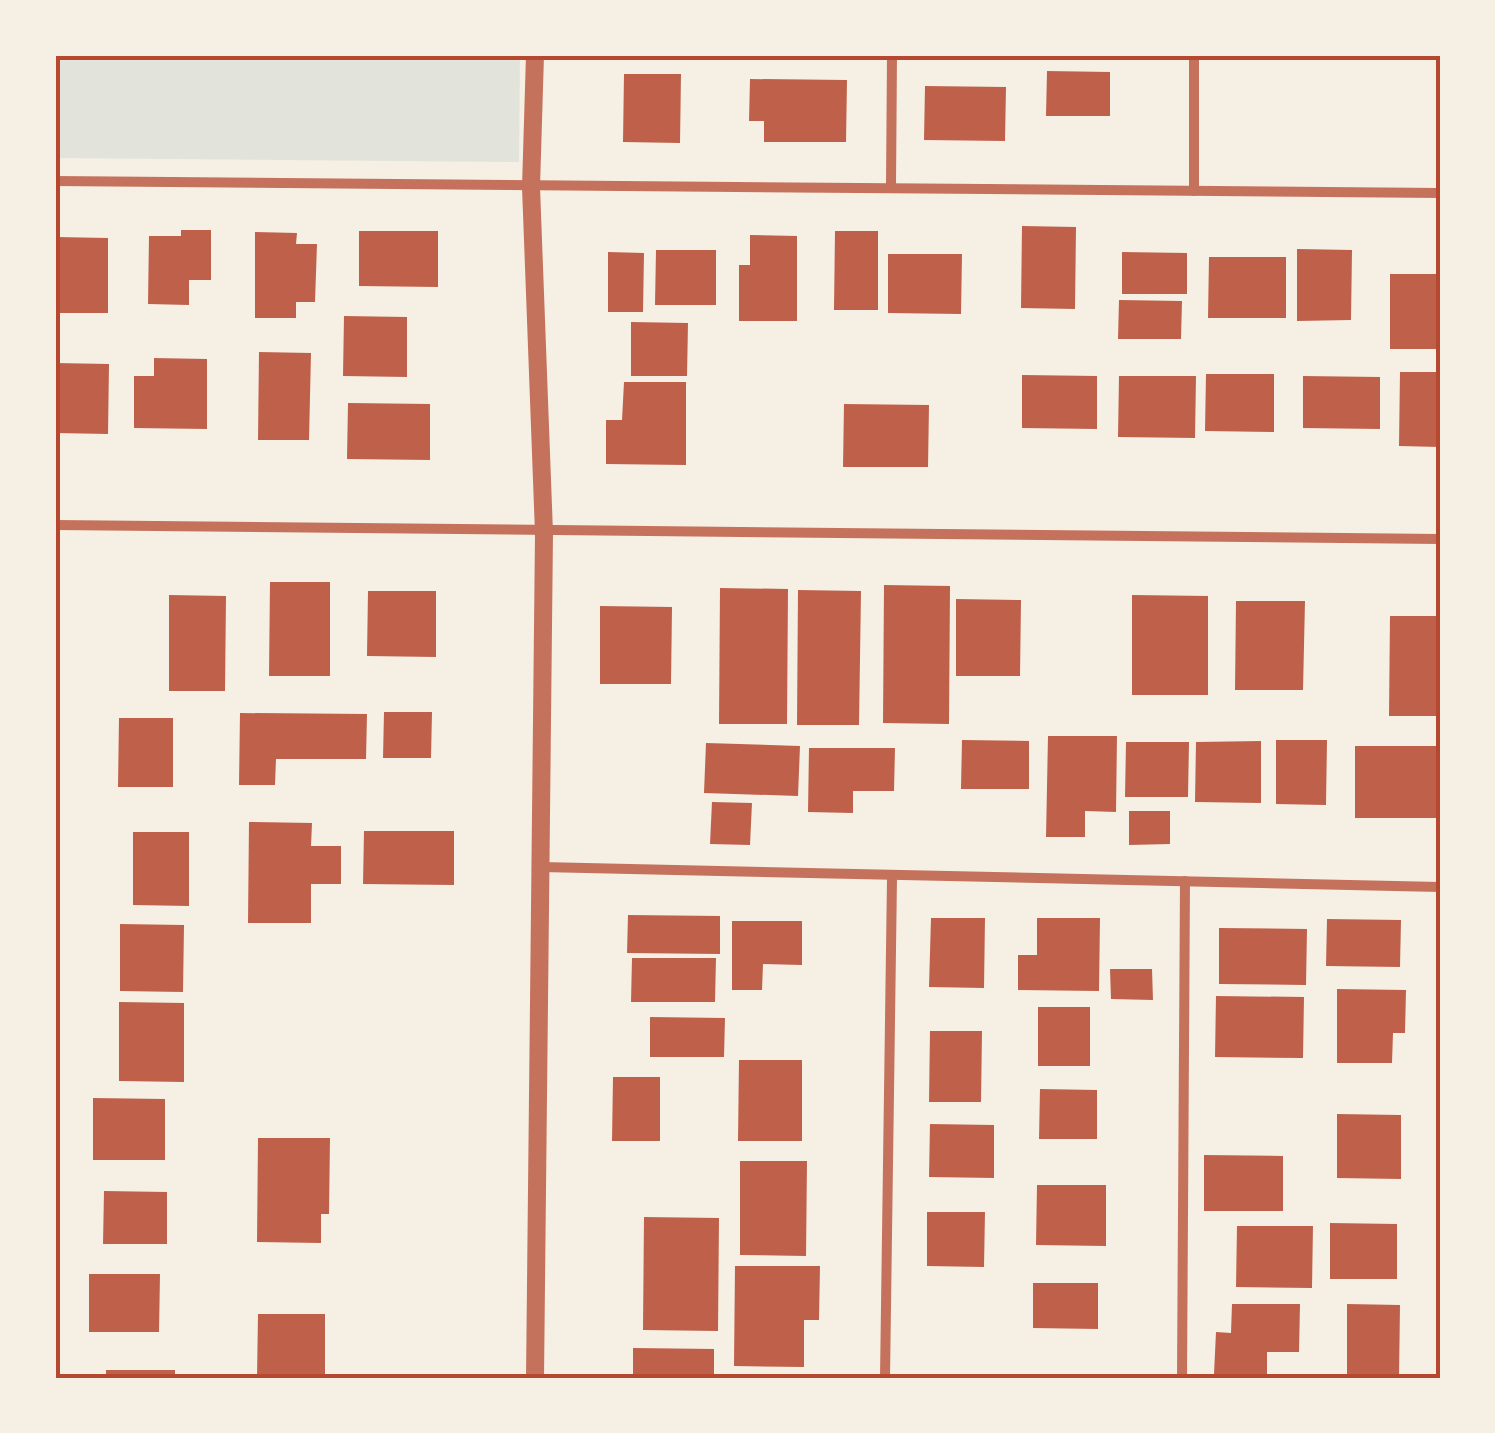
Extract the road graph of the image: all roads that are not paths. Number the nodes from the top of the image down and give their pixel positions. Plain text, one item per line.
1 (535, 55) edge
2 (892, 55) edge
3 (1194, 55) edge
4 (55, 181) edge
5 (891, 186) junction
6 (531, 187) junction
7 (1194, 190) junction
8 (1440, 193) edge
9 (55, 525) edge
10 (544, 533) junction
11 (1440, 539) edge
12 (541, 868) junction
13 (892, 878) junction
14 (1185, 881) junction
15 (1440, 887) edge
16 (535, 1378) edge
17 (885, 1378) edge
18 (1182, 1378) edge

1 - 6 street
2 - 5 street
3 - 7 street
4 - 6 street
5 - 6 street
5 - 7 street
6 - 10 street
7 - 8 street
9 - 10 street
10 - 11 street
10 - 12 street
12 - 13 street
12 - 16 street
13 - 14 street
13 - 17 street
14 - 15 street
14 - 18 street

